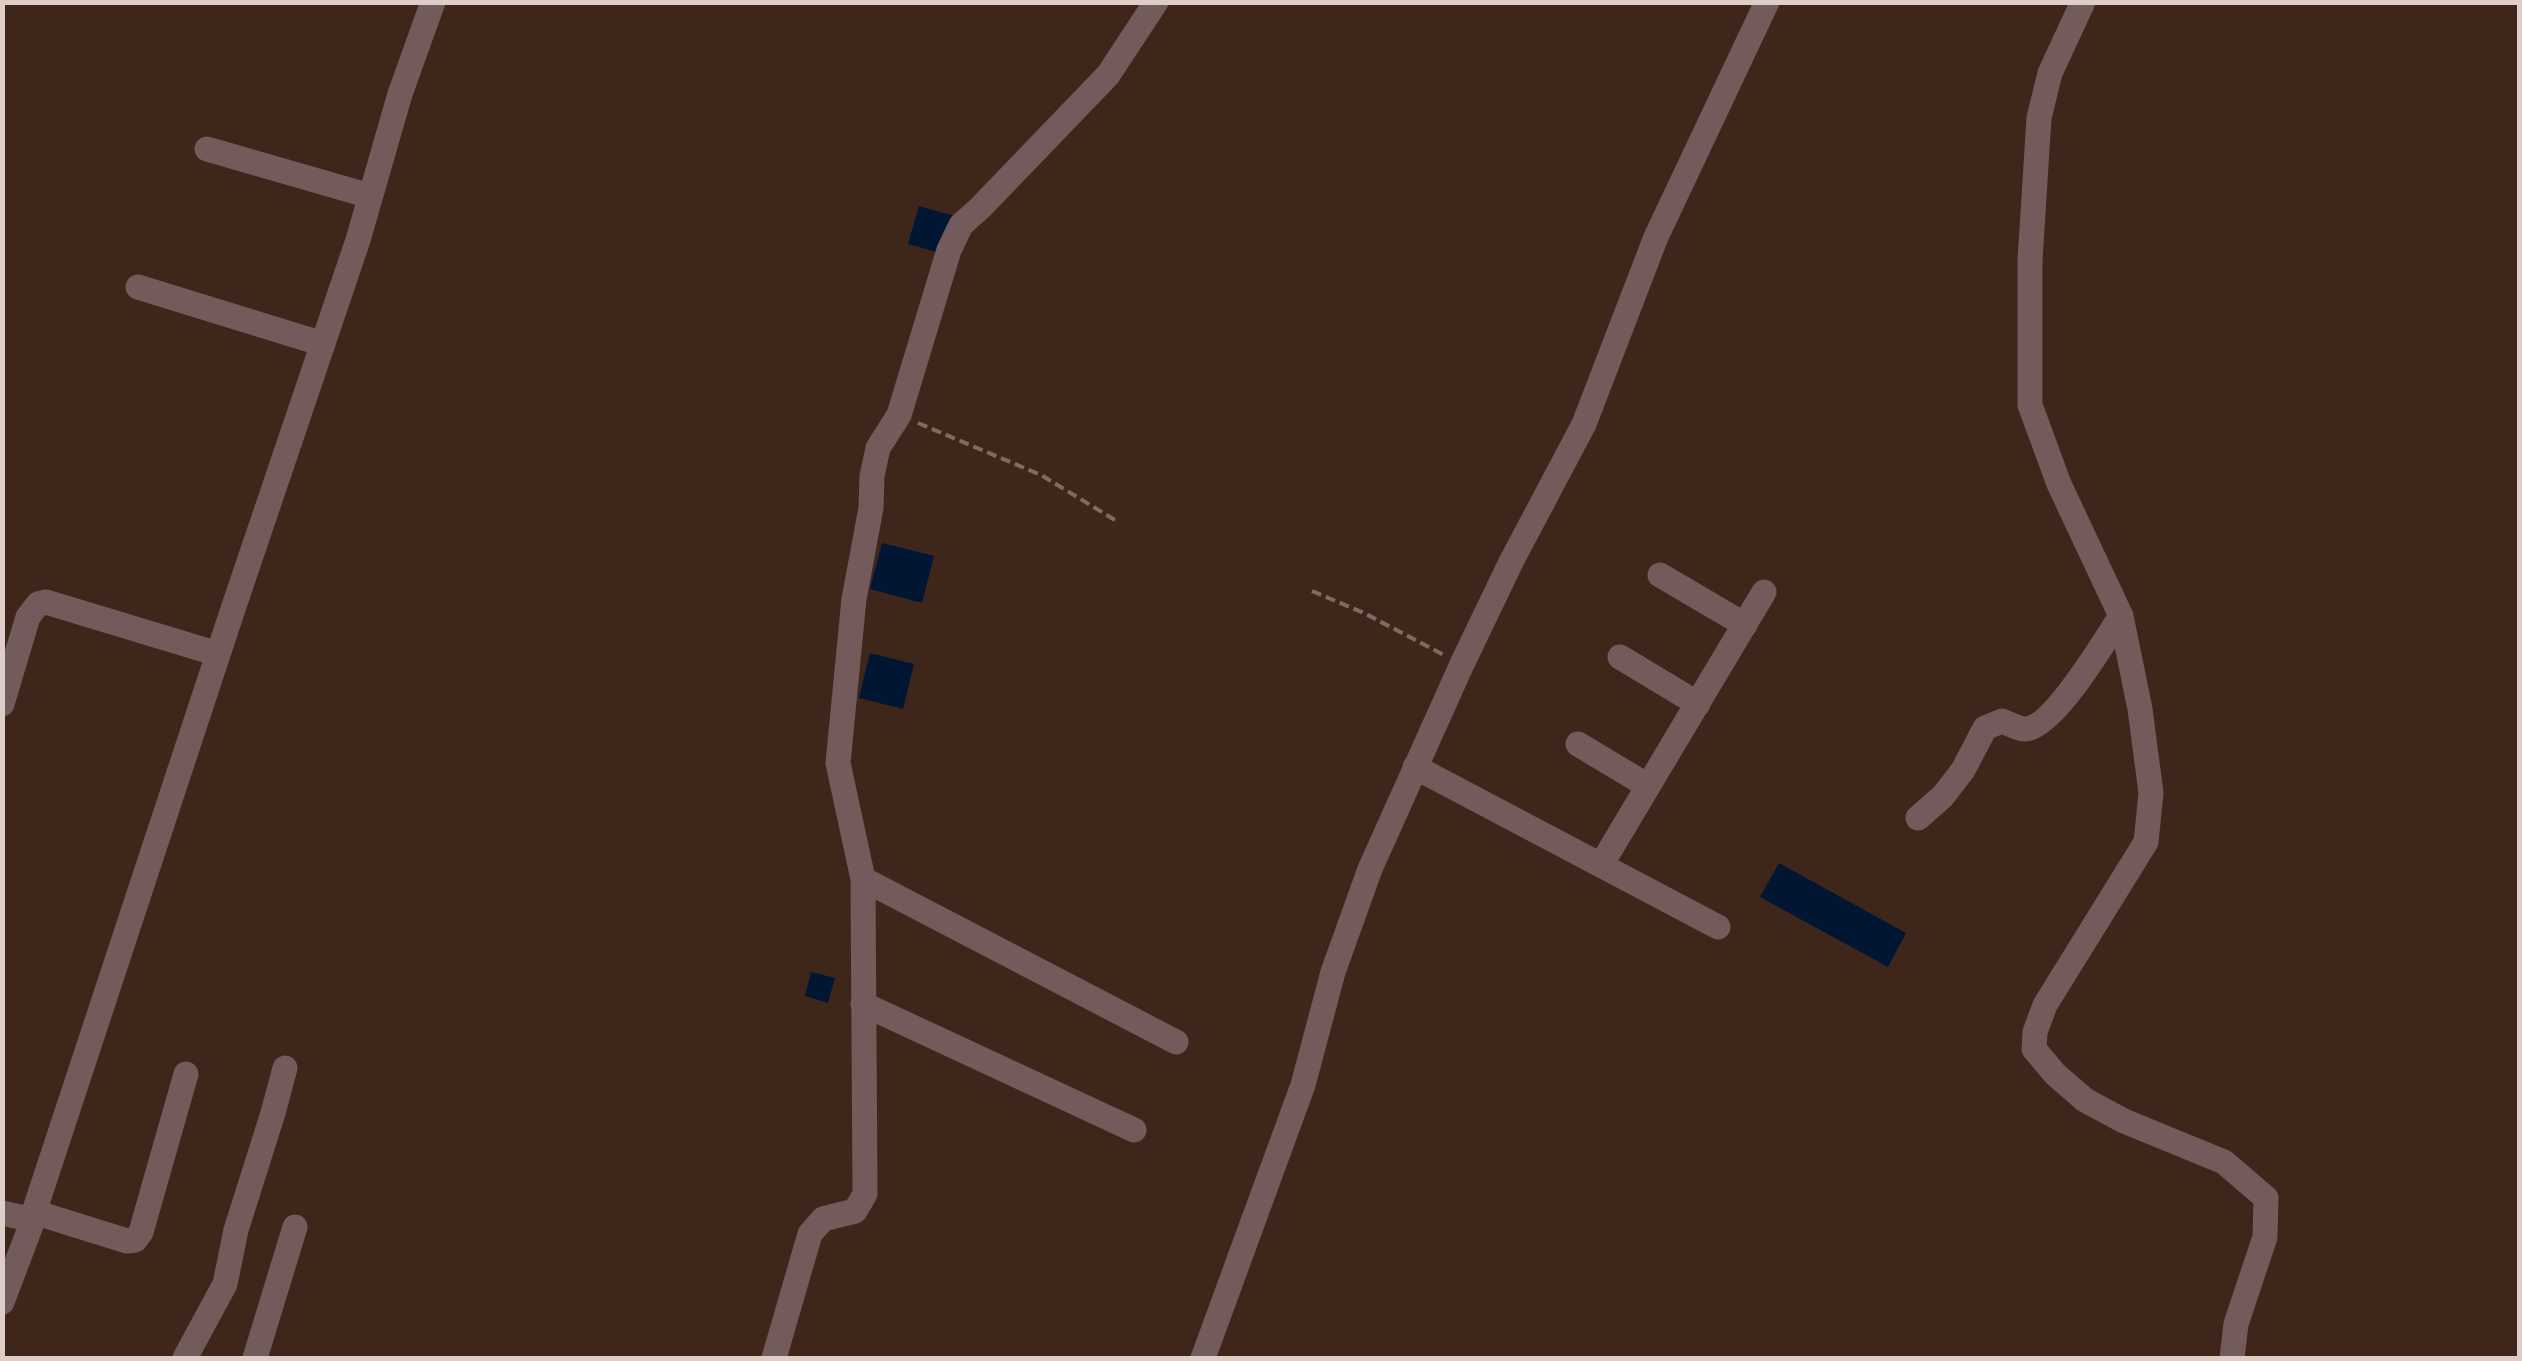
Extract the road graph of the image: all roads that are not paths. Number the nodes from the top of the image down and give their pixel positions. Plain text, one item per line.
1 (433, 2) edge
2 (1156, 2) edge
3 (1766, 2) edge
4 (2083, 2) edge
5 (208, 149) dead end
6 (370, 196) junction
7 (138, 286) dead end
8 (323, 344) junction
9 (1660, 575) dead end
10 (1764, 592) dead end
11 (2121, 616) junction
12 (1745, 624) junction
13 (218, 654) junction
14 (1620, 657) dead end
15 (2, 704) edge
16 (1698, 704) junction
17 (1578, 744) dead end
18 (1415, 767) junction
19 (1648, 786) junction
20 (1918, 818) dead end
21 (1601, 865) junction
22 (862, 878) junction
23 (1718, 927) dead end
24 (863, 1004) junction
25 (1176, 1042) dead end
26 (285, 1068) dead end
27 (186, 1074) dead end
28 (1134, 1130) dead end
29 (2, 1213) edge
30 (33, 1216) junction
31 (295, 1227) dead end
32 (2, 1302) edge
33 (185, 1358) edge
34 (255, 1358) edge
35 (774, 1358) edge
36 (1203, 1358) edge
37 (2232, 1358) edge

1 - 6 street
2 - 22 street
3 - 18 street
4 - 11 street
5 - 6 street
6 - 8 street
7 - 8 street
8 - 13 street
9 - 12 street
10 - 12 street
11 - 20 street
11 - 37 street
12 - 16 street
13 - 15 street
13 - 30 street
14 - 16 street
16 - 19 street
17 - 19 street
18 - 21 street
18 - 36 street
19 - 21 street
21 - 23 street
22 - 24 street
22 - 25 street
24 - 28 street
24 - 35 street
26 - 33 street
27 - 30 street
29 - 30 street
30 - 32 street
31 - 34 street

